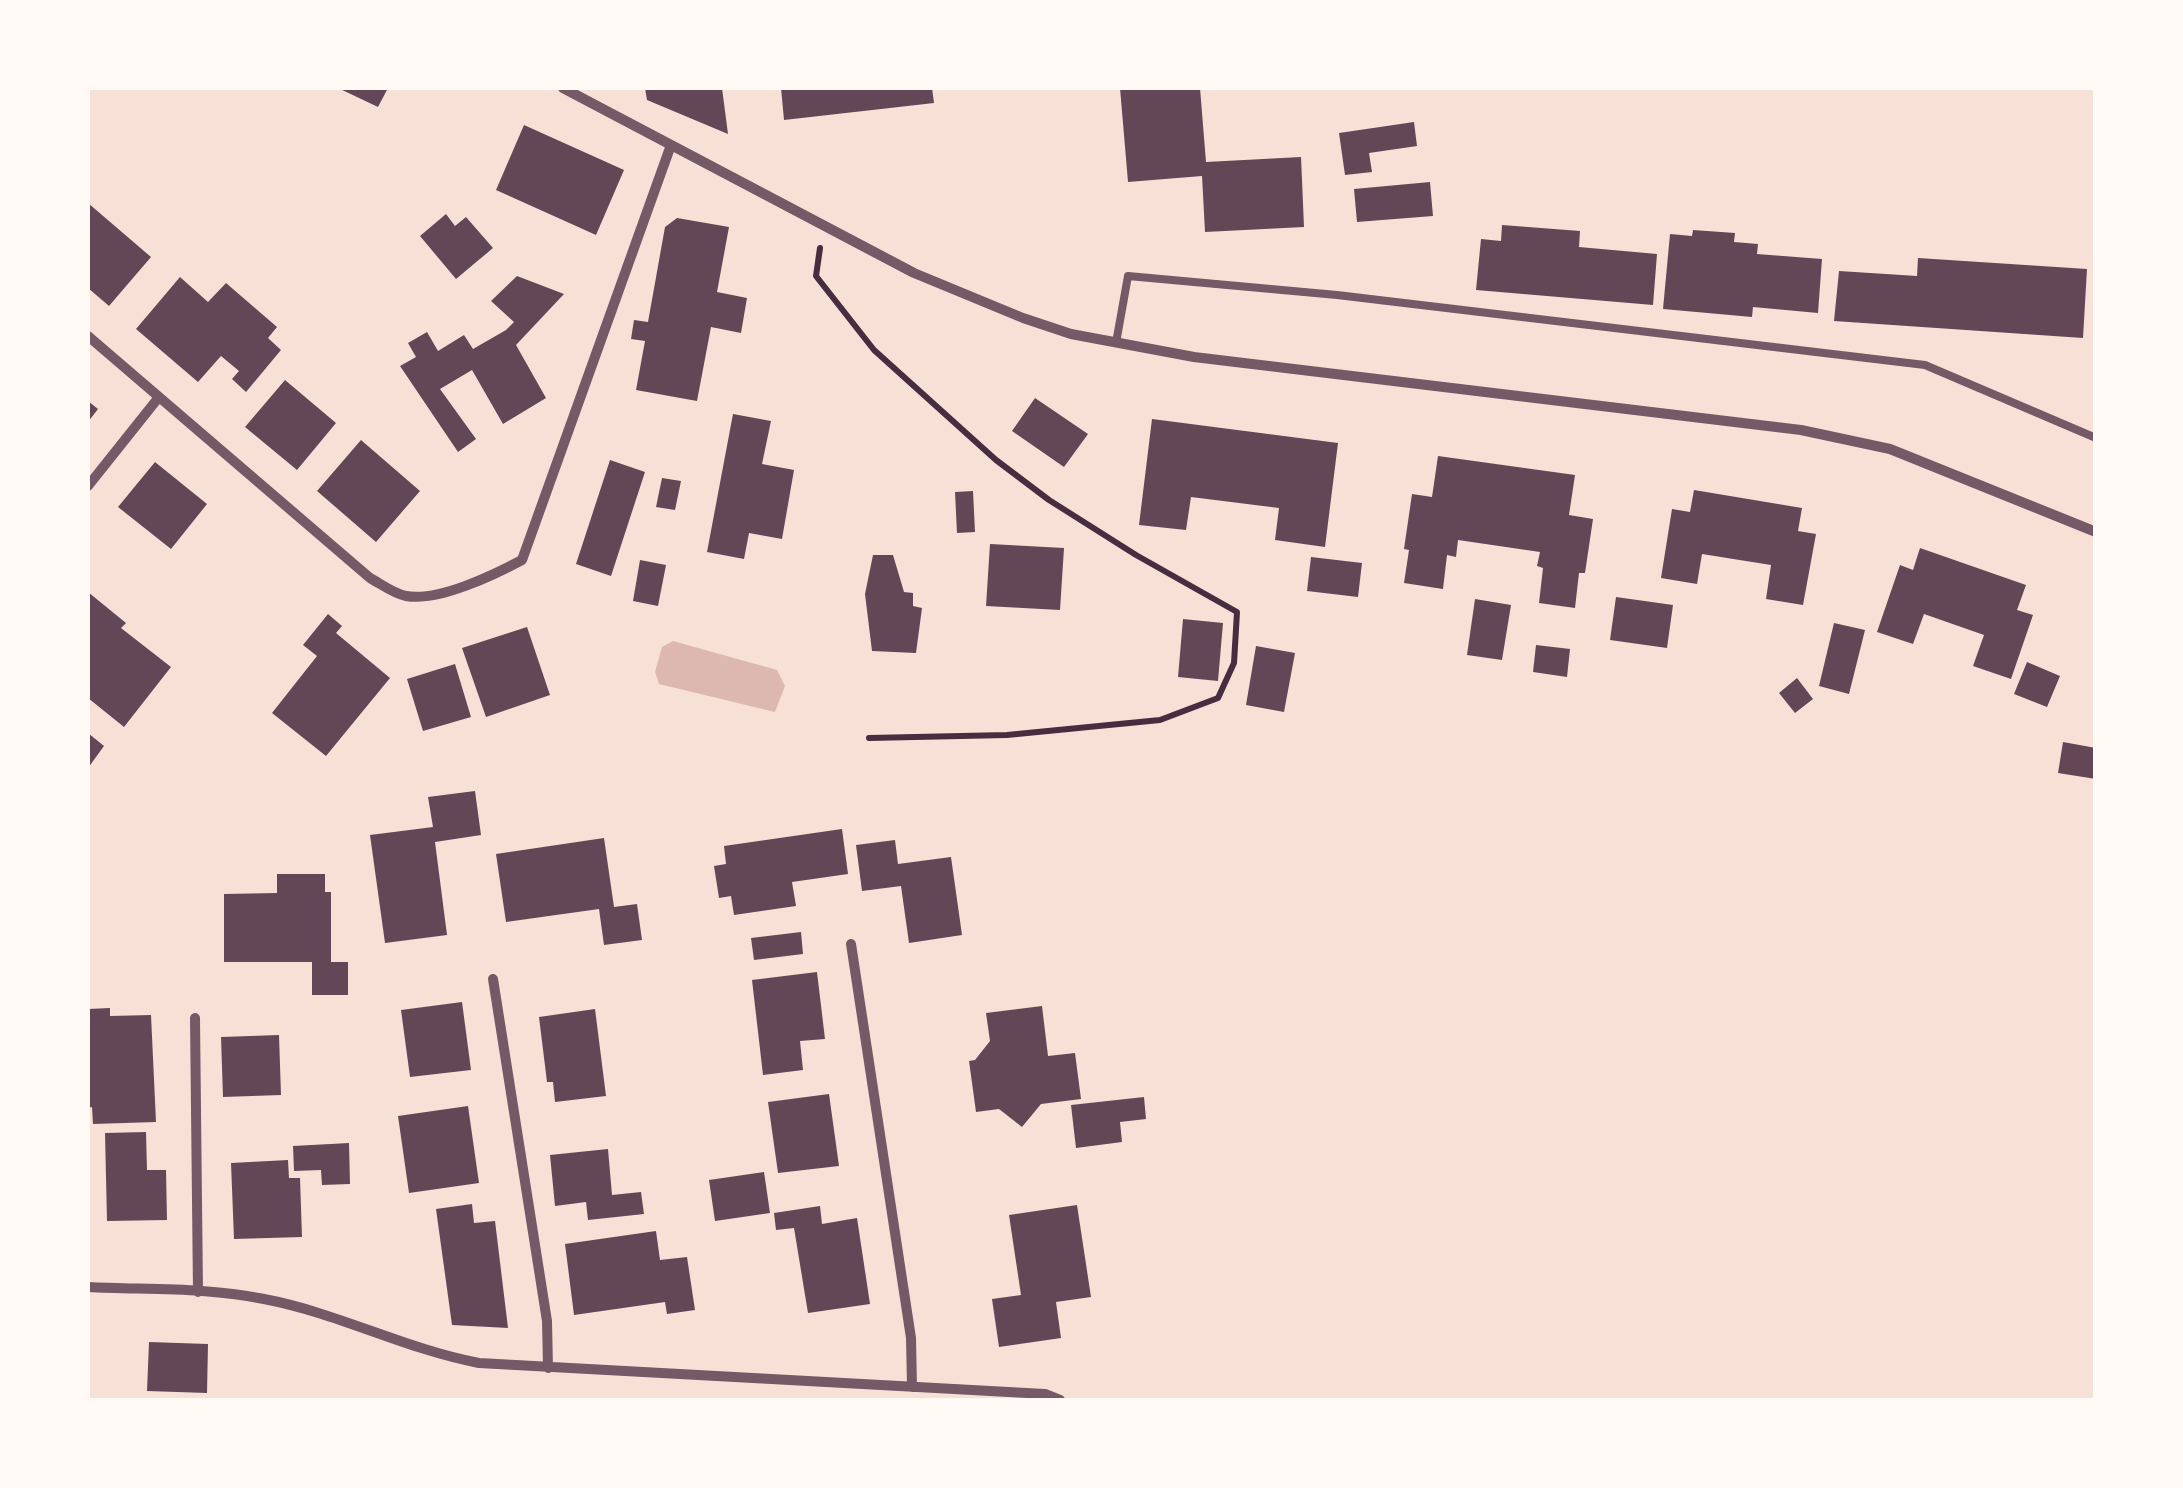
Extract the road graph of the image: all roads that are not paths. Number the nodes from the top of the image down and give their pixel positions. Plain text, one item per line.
1 (562, 88) edge
2 (671, 145) junction
3 (88, 336) edge
4 (1116, 344) junction
5 (159, 397) junction
6 (2096, 438) edge
7 (88, 486) edge
8 (2096, 532) edge
9 (851, 944) dead end
10 (493, 979) dead end
11 (195, 1018) dead end
12 (88, 1288) edge
13 (198, 1292) junction
14 (548, 1368) junction
15 (912, 1387) junction
16 (1060, 1400) edge

1 - 2 street
2 - 4 street
2 - 5 street
3 - 5 street
4 - 6 lane
4 - 8 street
5 - 7 street
9 - 15 street
10 - 14 street
11 - 13 street
12 - 13 street
13 - 14 street
14 - 15 street
15 - 16 street

